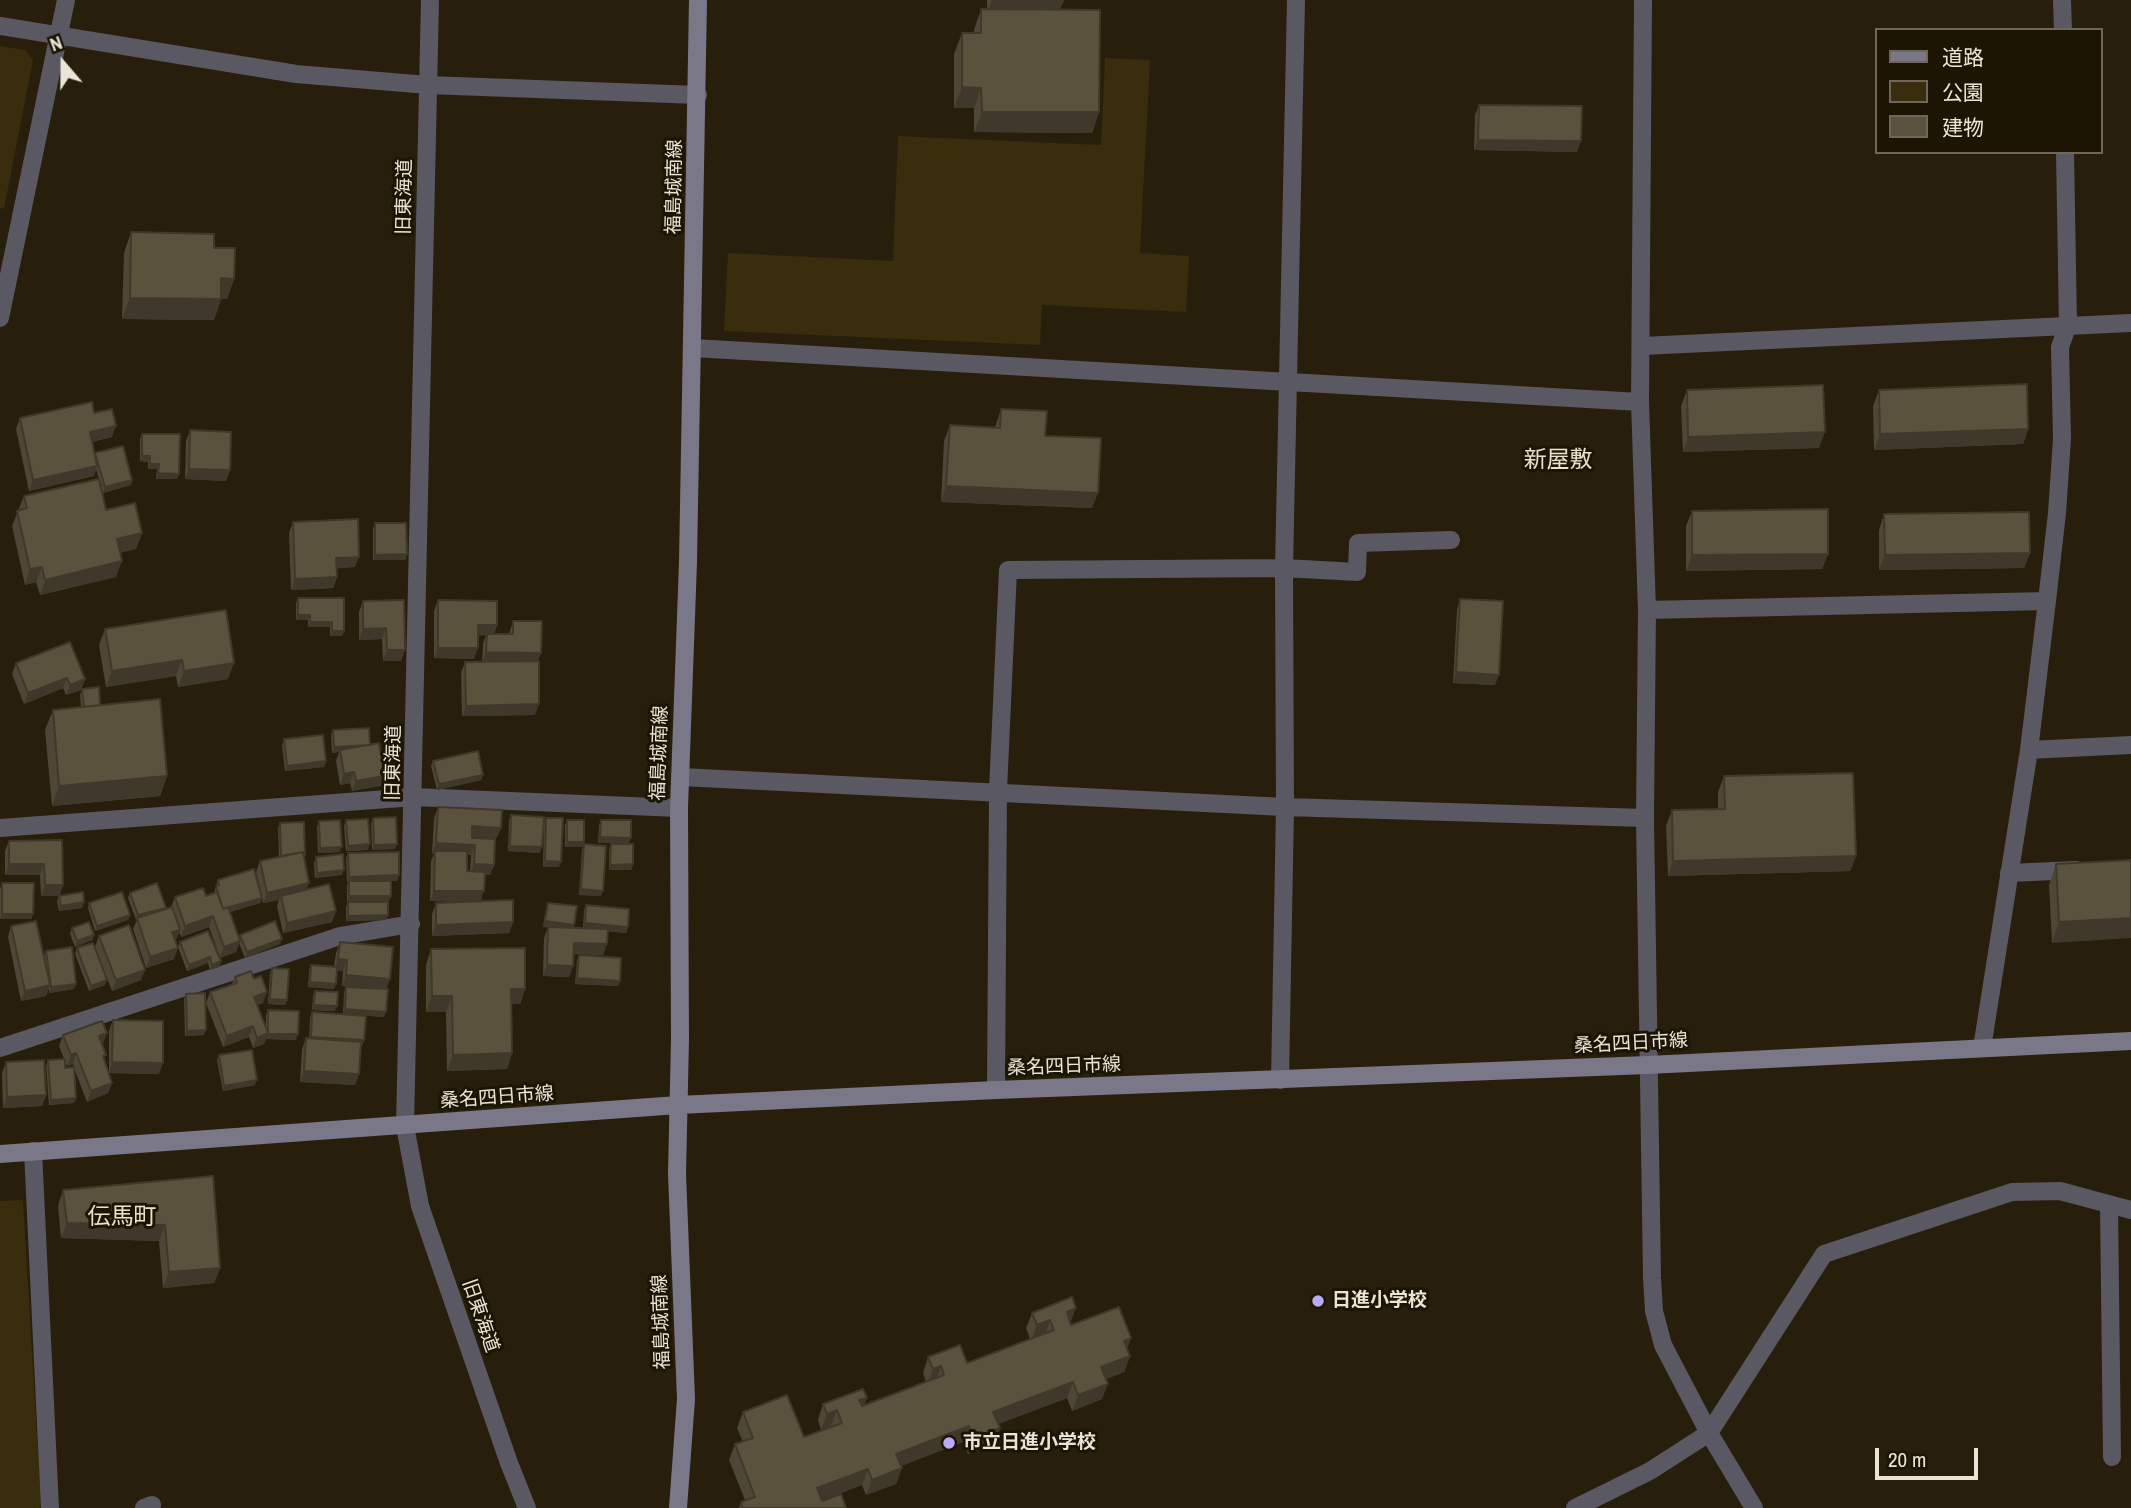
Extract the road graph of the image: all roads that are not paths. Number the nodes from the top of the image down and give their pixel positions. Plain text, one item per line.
1 (66, 0) edge
2 (430, 0) edge
3 (698, 0) edge
4 (1296, 0) edge
5 (1643, 0) edge
6 (2062, 0) edge
7 (0, 26) edge
8 (2063, 28) edge
9 (57, 35) junction
10 (428, 85) junction
11 (698, 95) junction
12 (2065, 154) edge
13 (0, 318) edge
14 (2131, 323) edge
15 (2068, 325) junction
16 (1642, 346) junction
17 (693, 348) junction
18 (1290, 384) junction
19 (1640, 402) junction
20 (1451, 540) dead end
21 (1284, 568) junction
22 (2047, 601) junction
23 (1647, 610) junction
24 (2131, 745) edge
25 (2029, 750) junction
26 (681, 777) junction
27 (998, 791) junction
28 (414, 797) junction
29 (1285, 807) junction
30 (679, 808) junction
31 (1645, 818) junction
32 (0, 828) edge
33 (2090, 870) edge
34 (2009, 873) junction
35 (411, 924) junction
36 (2131, 1041) edge
37 (0, 1048) edge
38 (1982, 1048) junction
39 (1648, 1065) junction
40 (1280, 1080) junction
41 (996, 1090) junction
42 (678, 1105) junction
43 (405, 1126) junction
44 (33, 1151) junction
45 (0, 1154) edge
46 (2109, 1204) junction
47 (2131, 1210) edge
48 (1709, 1433) junction
49 (2112, 1457) dead end
50 (50, 1508) edge
51 (527, 1508) edge
52 (678, 1508) edge
53 (1576, 1508) edge
54 (1754, 1508) edge

1 - 9 street
2 - 10 street, 旧東海道
3 - 11 main road, 福島城南線
4 - 18 street
5 - 16 street
6 - 8 street
7 - 9 street
9 - 10 street
9 - 13 street
10 - 11 street
10 - 28 street, 旧東海道
11 - 17 main road, 福島城南線
12 - 15 street
14 - 15 street
15 - 16 street
15 - 22 street
16 - 19 street
17 - 18 street
17 - 26 main road, 福島城南線
18 - 19 street
18 - 21 street
19 - 23 street
20 - 21 street
21 - 27 street
21 - 29 street
22 - 23 street
22 - 25 street
23 - 31 street
24 - 25 street
25 - 34 street
26 - 27 street
26 - 30 main road, 福島城南線
27 - 29 street
27 - 41 street
28 - 30 street
28 - 32 street
28 - 35 street, 旧東海道
29 - 31 street
29 - 40 street
30 - 42 main road, 福島城南線
31 - 39 street
33 - 34 street
34 - 38 street
35 - 37 street
35 - 43 street, 旧東海道
36 - 38 main road, 桑名四日市線
38 - 39 main road, 桑名四日市線
39 - 40 main road, 桑名四日市線
39 - 48 street
40 - 41 main road, 桑名四日市線
41 - 42 main road, 桑名四日市線
42 - 43 main road, 桑名四日市線
42 - 52 main road, 福島城南線
43 - 44 main road, 桑名四日市線
43 - 51 street, 旧東海道
44 - 45 main road, 桑名四日市線
44 - 50 street
46 - 47 street
46 - 48 street
46 - 49 street
48 - 53 street
48 - 54 street

